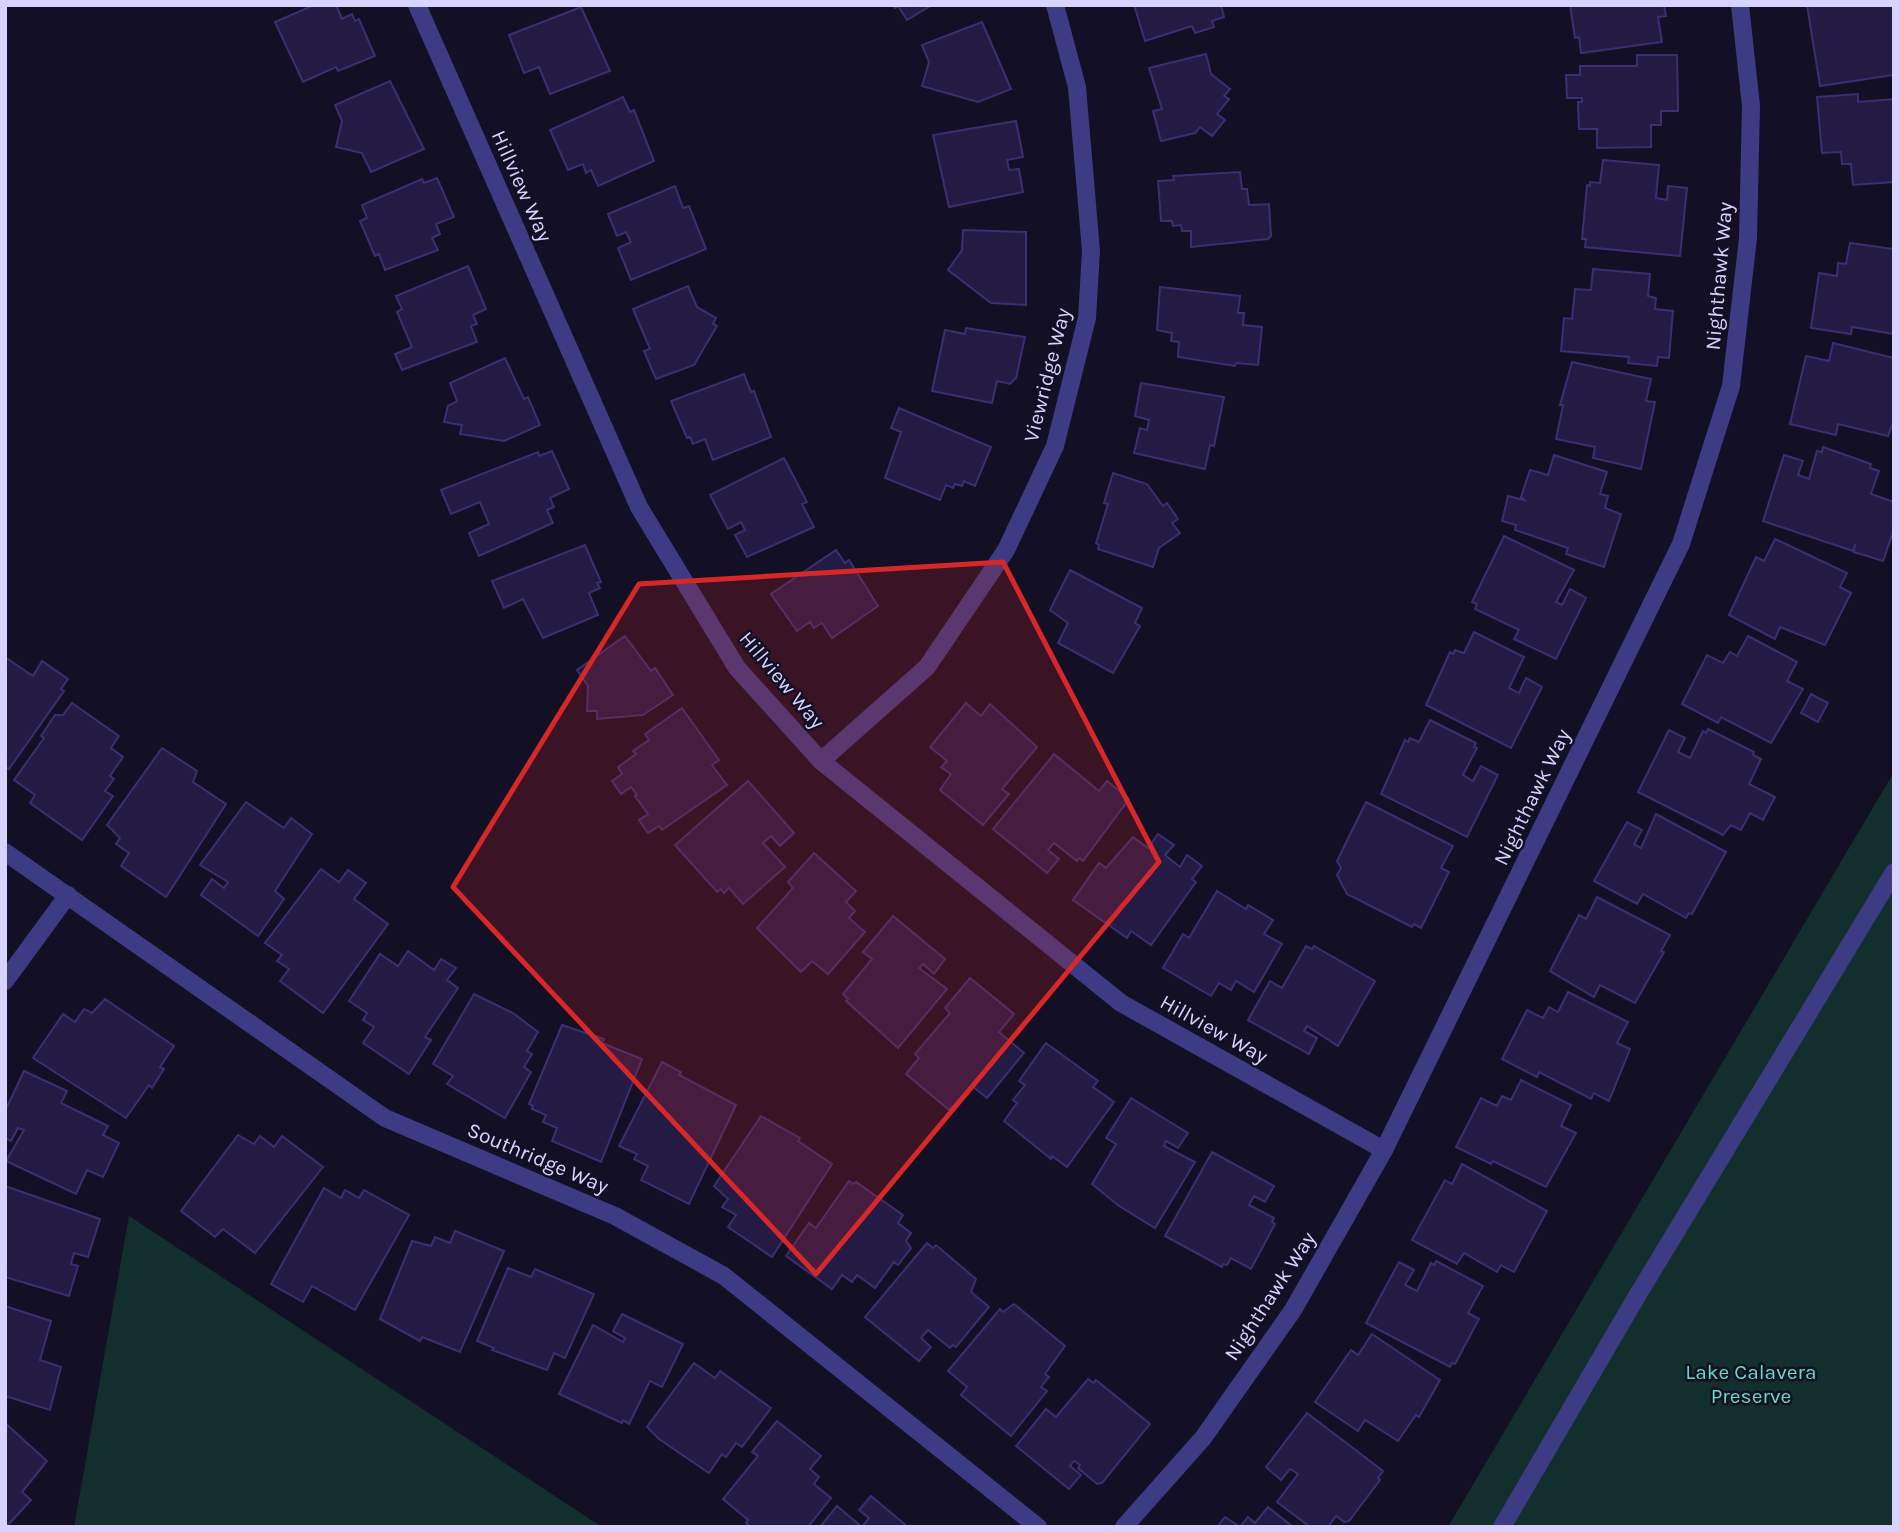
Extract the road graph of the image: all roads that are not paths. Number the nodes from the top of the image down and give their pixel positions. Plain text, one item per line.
1 (418, 5) edge
2 (1055, 5) edge
3 (1740, 5) edge
4 (821, 761) junction
5 (5, 852) edge
6 (1894, 872) edge
7 (68, 895) junction
8 (5, 981) edge
9 (1384, 1150) junction
10 (1038, 1527) edge
11 (1125, 1527) edge
12 (1502, 1527) edge

1 - 4 street, Hillview Way
2 - 4 street, Viewridge Way
3 - 9 street, Nighthawk Way
4 - 9 street, Hillview Way
5 - 7 street, Southridge Way
6 - 12 street
7 - 8 street
7 - 10 street, Southridge Way
9 - 11 street, Nighthawk Way

